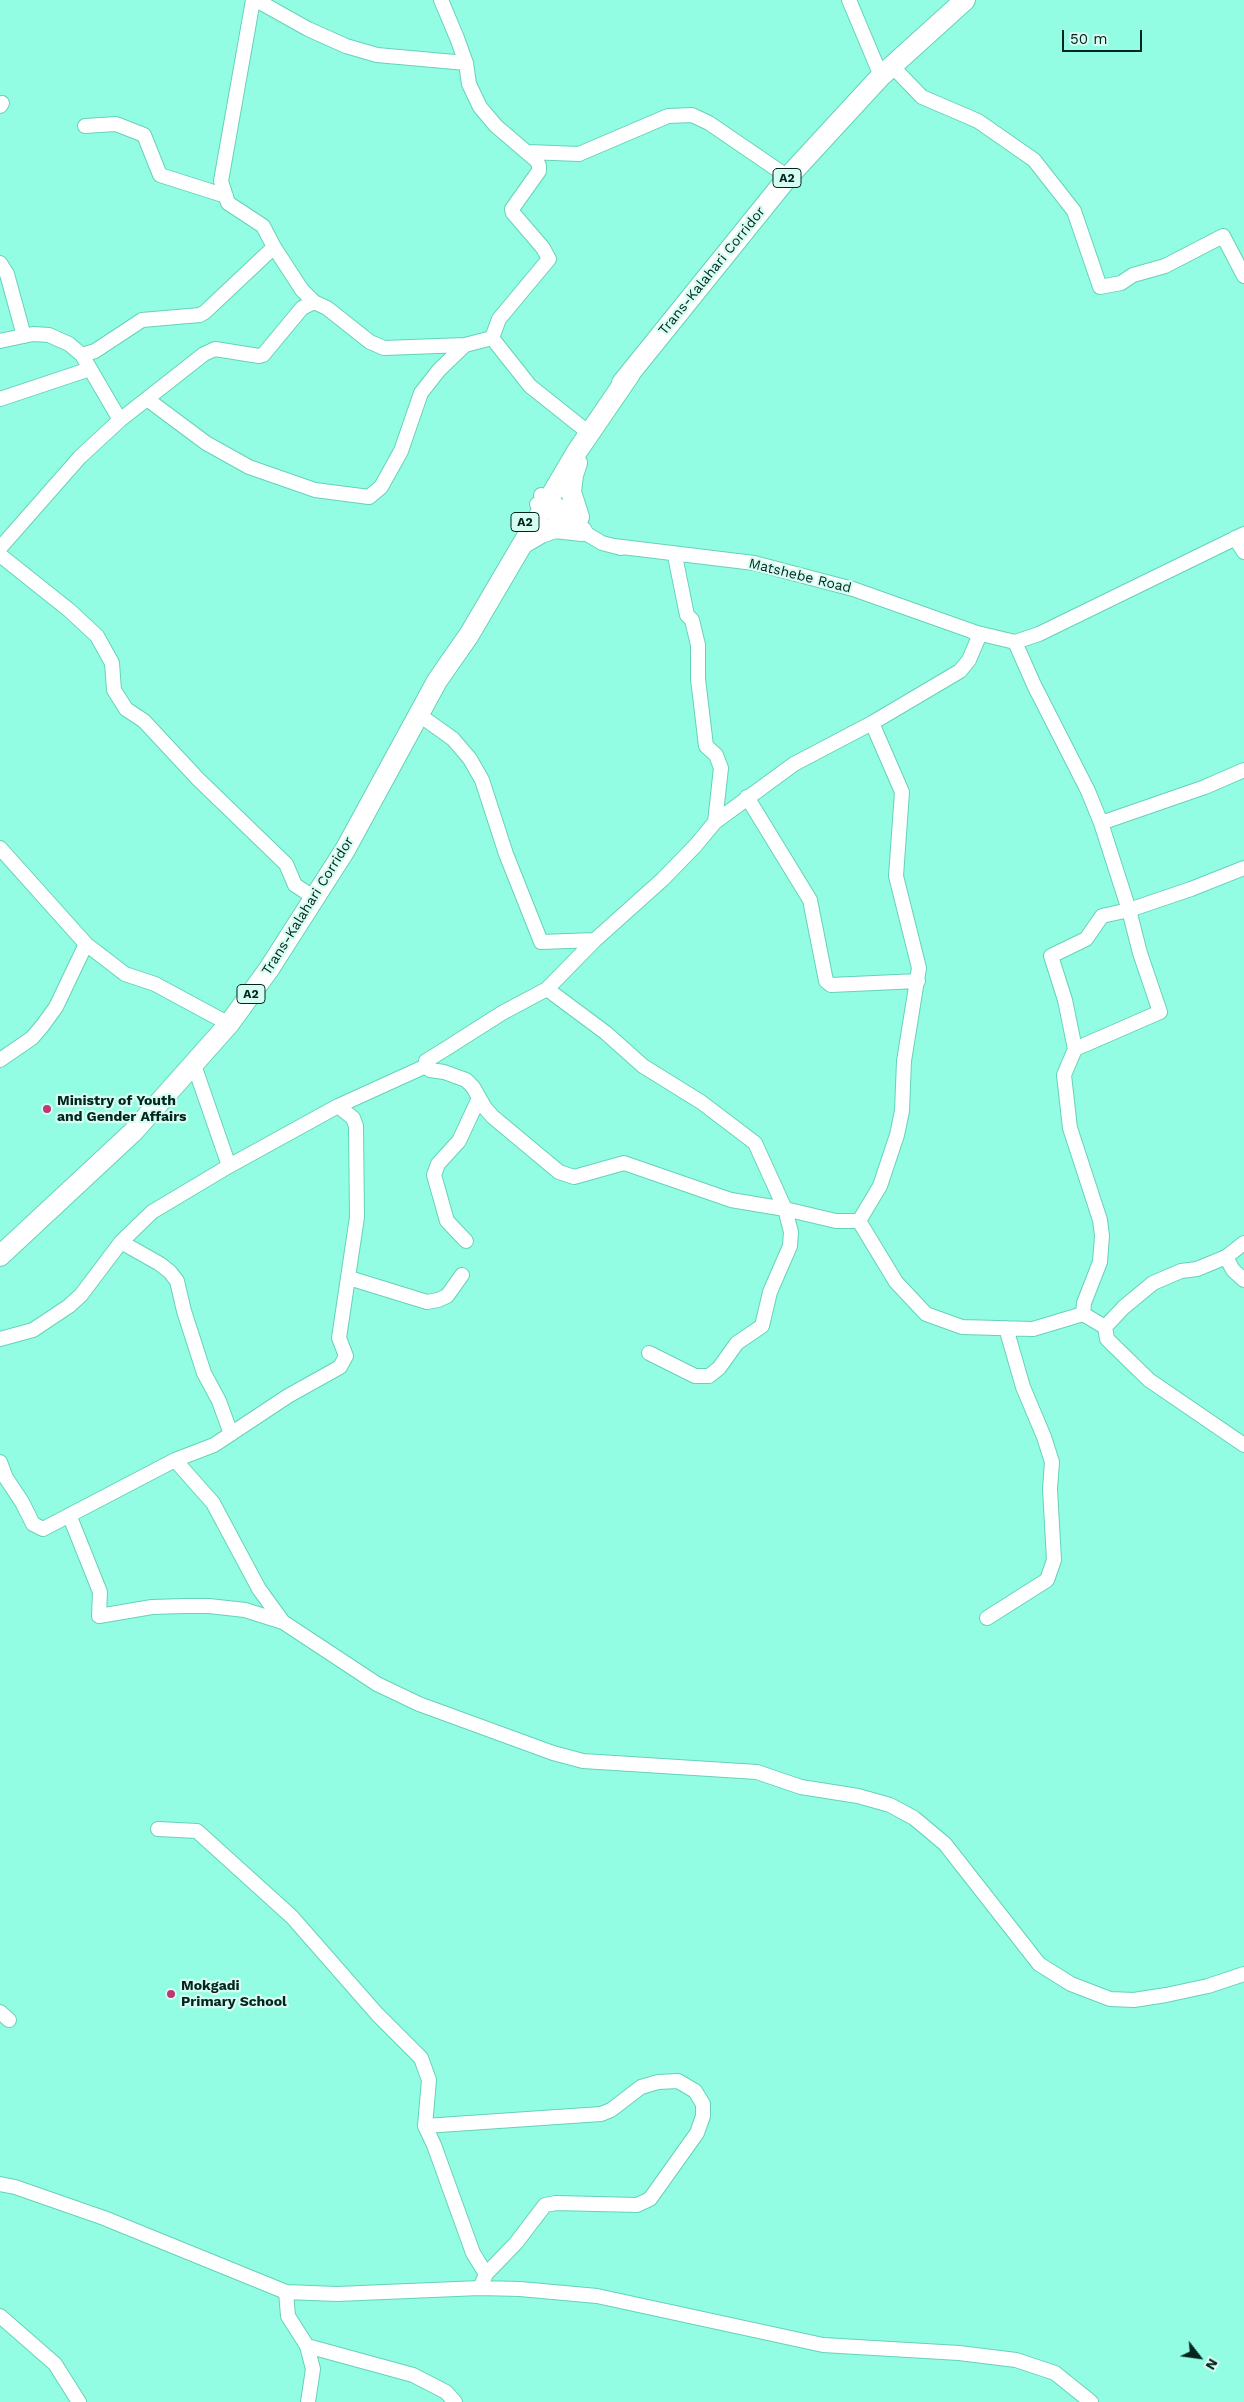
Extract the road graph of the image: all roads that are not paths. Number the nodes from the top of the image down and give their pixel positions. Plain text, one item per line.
1 (255, 0) edge
2 (442, 0) edge
3 (849, 0) edge
4 (964, 0) edge
5 (466, 63) junction
6 (887, 72) junction
7 (85, 126) dead end
8 (528, 152) junction
9 (788, 177) junction
10 (226, 196) junction
11 (274, 247) junction
12 (0, 264) edge
13 (1244, 276) edge
14 (314, 302) junction
15 (24, 336) junction
16 (492, 338) junction
17 (0, 341) edge
18 (465, 345) junction
19 (82, 355) junction
20 (90, 370) junction
21 (0, 399) edge
22 (147, 399) junction
23 (120, 420) junction
24 (586, 431) junction
25 (542, 502) junction
26 (580, 524) junction
27 (1240, 536) edge
28 (523, 544) junction
29 (614, 546) junction
30 (0, 548) edge
31 (1244, 552) edge
32 (0, 555) edge
33 (675, 556) junction
34 (754, 563) junction
35 (980, 634) junction
36 (1015, 642) junction
37 (437, 681) junction
38 (418, 714) junction
39 (872, 723) junction
40 (1244, 770) edge
41 (747, 797) junction
42 (715, 822) junction
43 (1101, 824) junction
44 (0, 848) edge
45 (1244, 868) edge
46 (315, 898) junction
47 (1129, 910) junction
48 (595, 940) junction
49 (86, 944) junction
50 (918, 981) junction
51 (547, 989) junction
52 (229, 1024) junction
53 (1075, 1050) junction
54 (0, 1060) edge
55 (194, 1065) junction
56 (426, 1066) junction
57 (479, 1098) junction
58 (338, 1106) junction
59 (229, 1166) junction
60 (785, 1209) junction
61 (859, 1221) junction
62 (466, 1241) dead end
63 (121, 1242) junction
64 (1244, 1243) edge
65 (0, 1256) edge
66 (1226, 1257) junction
67 (462, 1274) dead end
68 (349, 1278) junction
69 (1244, 1280) edge
70 (1083, 1314) junction
71 (1105, 1327) junction
72 (1006, 1328) junction
73 (0, 1339) edge
74 (648, 1353) dead end
75 (231, 1434) junction
76 (1244, 1445) edge
77 (175, 1460) junction
78 (0, 1462) edge
79 (3, 1478) edge
80 (70, 1516) junction
81 (987, 1618) dead end
82 (283, 1622) junction
83 (158, 1829) dead end
84 (1244, 1974) edge
85 (425, 2126) junction
86 (0, 2184) edge
87 (486, 2274) junction
88 (480, 2288) junction
89 (286, 2292) junction
90 (0, 2316) edge
91 (307, 2346) junction
92 (79, 2402) edge
93 (308, 2402) edge
94 (455, 2402) edge
95 (1091, 2402) edge

1 - 5 street
1 - 10 street
2 - 5 street
3 - 6 street
4 - 6 highway, Trans-Kalahari Corridor / A2
5 - 8 street
6 - 9 highway, Trans-Kalahari Corridor / A2
6 - 13 street
7 - 10 street
8 - 9 street
8 - 16 street
9 - 24 highway, Trans-Kalahari Corridor / A2
10 - 11 street
11 - 14 street
11 - 19 street
12 - 15 street
14 - 18 street
14 - 22 street
15 - 17 street
15 - 19 street
16 - 18 street
16 - 24 street
18 - 22 street
19 - 20 street
20 - 21 street
20 - 23 street
22 - 23 street
23 - 30 street
24 - 25 highway, Trans-Kalahari Corridor / A2
24 - 26 highway
25 - 26 street
25 - 28 highway, Trans-Kalahari Corridor / A2
25 - 37 highway, Trans-Kalahari Corridor / A2
26 - 28 highway
26 - 29 street
27 - 31 street
27 - 36 street
28 - 37 highway, Trans-Kalahari Corridor / A2
29 - 33 street
29 - 34 street, Matshebe Road
32 - 46 street
33 - 34 street
33 - 42 street
34 - 35 street
35 - 36 street
35 - 39 street
36 - 43 street
37 - 38 highway, Trans-Kalahari Corridor / A2
38 - 46 highway, Trans-Kalahari Corridor / A2
38 - 48 street
39 - 41 street
39 - 50 street
40 - 43 street
41 - 42 street
41 - 50 street
42 - 48 street
43 - 47 street
44 - 49 street
45 - 47 street
46 - 52 highway, Trans-Kalahari Corridor / A2
47 - 53 street
47 - 53 street
48 - 51 street
49 - 52 street
49 - 54 street
50 - 61 street
51 - 56 street
51 - 60 street
52 - 55 highway, Trans-Kalahari Corridor / A2
53 - 70 street
55 - 59 street
55 - 65 highway, Trans-Kalahari Corridor / A2
56 - 57 street
56 - 58 street
57 - 60 street
57 - 62 street
58 - 59 street
58 - 68 street
59 - 63 street
60 - 61 street
60 - 74 street
61 - 72 street
63 - 73 street
63 - 75 street
64 - 66 street
66 - 69 street
66 - 71 street
67 - 68 street
68 - 75 street
70 - 71 street
70 - 72 street
71 - 76 street
72 - 81 street
75 - 77 street
77 - 80 street
77 - 82 street
78 - 79 street
79 - 80 street
80 - 82 street
82 - 84 street
83 - 85 street
85 - 87 street
85 - 87 street
86 - 89 street
87 - 88 street
88 - 89 street
88 - 95 street
89 - 91 street
90 - 92 street
91 - 93 street
91 - 94 street

